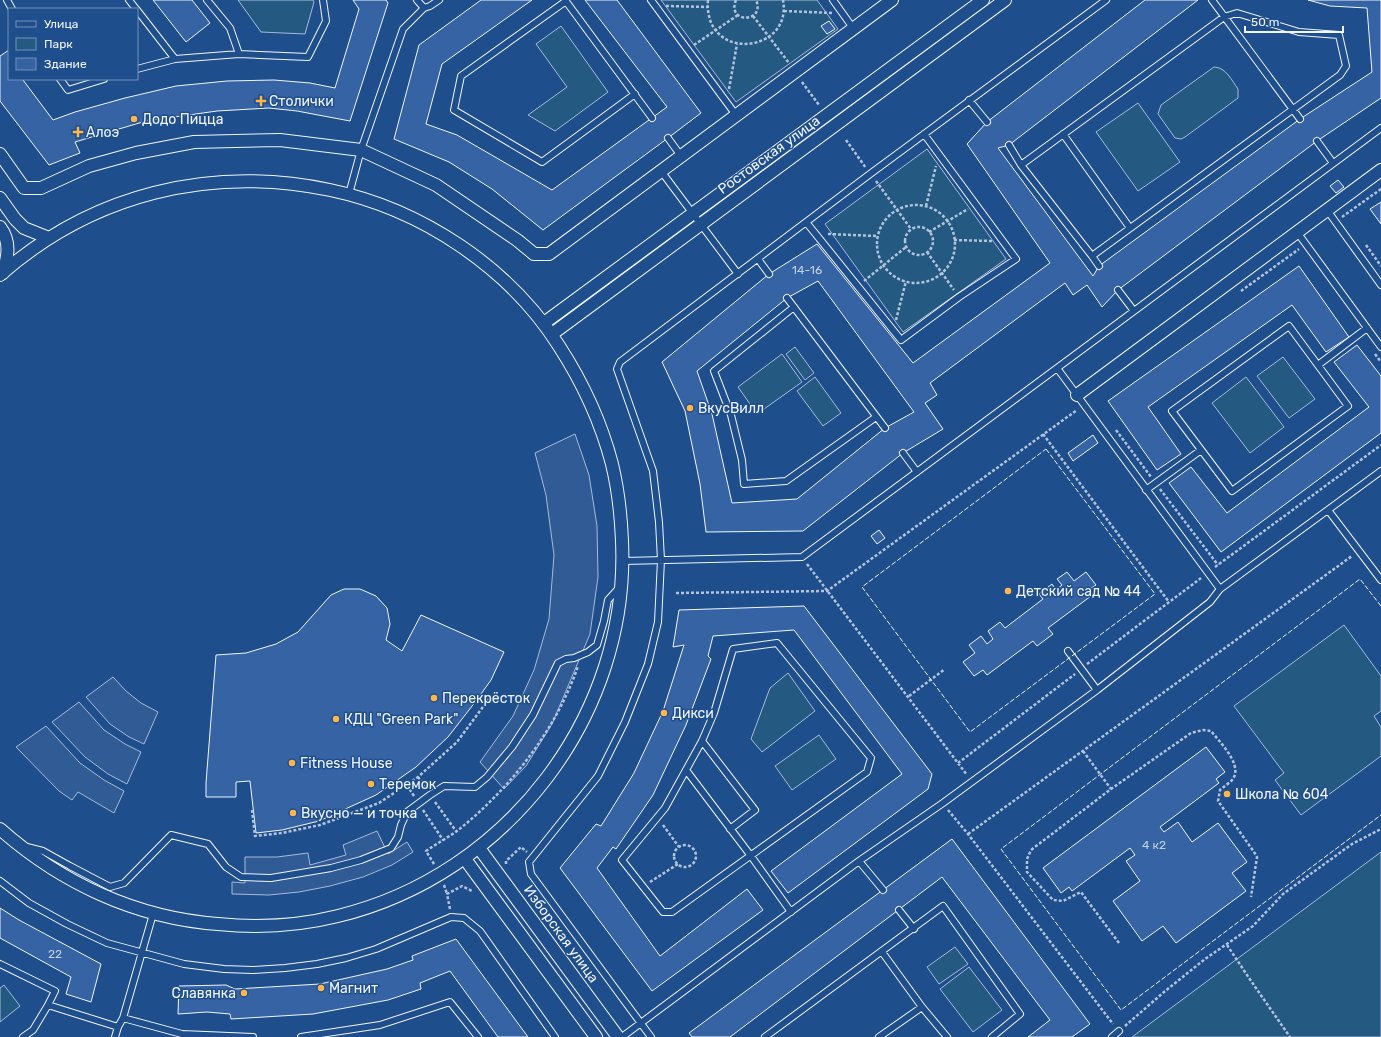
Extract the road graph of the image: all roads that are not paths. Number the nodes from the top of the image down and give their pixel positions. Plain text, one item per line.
1 (129, 0) edge
2 (207, 0) edge
3 (323, 0) edge
4 (418, 0) edge
5 (439, 0) edge
6 (832, 0) edge
7 (892, 0) edge
8 (982, 0) edge
9 (1005, 0) edge
10 (1106, 0) edge
11 (1212, 0) edge
12 (565, 1) edge
13 (653, 3) edge
14 (135, 8) edge
15 (424, 8) junction
16 (138, 11) edge
17 (1224, 17) junction
18 (854, 28) junction
19 (239, 54) junction
20 (175, 58) junction
21 (138, 69) edge
22 (61, 80) edge
23 (101, 80) edge
24 (635, 94) junction
25 (969, 100) junction
26 (1293, 109) junction
27 (736, 115) junction
28 (652, 118) dead end
29 (1300, 119) dead end
30 (987, 122) dead end
31 (1381, 128) edge
32 (924, 134) junction
33 (1063, 134) junction
34 (668, 138) dead end
35 (1317, 141) dead end
36 (1009, 145) dead end
37 (361, 150) junction
38 (0, 154) edge
39 (681, 156) junction
40 (1334, 163) junction
41 (1021, 165) junction
42 (1381, 170) edge
43 (661, 171) junction
44 (349, 194) junction
45 (0, 198) edge
46 (1327, 210) junction
47 (693, 213) junction
48 (806, 222) junction
49 (701, 224) junction
50 (0, 227) edge
51 (1130, 228) junction
52 (1297, 232) junction
53 (49, 238) junction
54 (1092, 256) junction
55 (758, 259) junction
56 (1099, 266) dead end
57 (1, 274) edge
58 (738, 274) junction
59 (769, 274) dead end
60 (1381, 285) edge
61 (1118, 290) dead end
62 (787, 298) dead end
63 (794, 307) junction
64 (1134, 311) junction
65 (544, 323) junction
66 (1367, 328) junction
67 (552, 334) junction
68 (1381, 347) edge
69 (1318, 365) junction
70 (1057, 368) junction
71 (1081, 400) junction
72 (876, 417) junction
73 (884, 428) dead end
74 (1201, 450) junction
75 (903, 453) dead end
76 (1381, 471) edge
77 (917, 472) junction
78 (1146, 490) junction
79 (1328, 510) junction
80 (661, 560) junction
81 (623, 561) junction
82 (1381, 580) edge
83 (621, 586) junction
84 (1220, 589) junction
85 (1068, 651) dead end
86 (1097, 690) junction
87 (702, 741) junction
88 (686, 770) junction
89 (0, 829) edge
90 (730, 829) junction
91 (16, 843) junction
92 (479, 848) junction
93 (751, 856) junction
94 (465, 859) junction
95 (860, 862) junction
96 (0, 880) edge
97 (883, 890) dead end
98 (899, 910) dead end
99 (791, 912) junction
100 (153, 914) junction
101 (914, 929) junction
102 (882, 952) junction
103 (142, 953) junction
104 (0, 964) edge
105 (48, 1004) junction
106 (922, 1007) junction
107 (123, 1018) junction
108 (641, 1023) junction
109 (118, 1027) junction
110 (1119, 1031) road end
111 (182, 1035) edge
112 (23, 1037) edge
113 (115, 1037) edge
114 (252, 1037) edge
115 (301, 1037) edge
116 (478, 1037) edge
117 (555, 1037) edge
118 (596, 1037) edge
119 (618, 1037) edge
120 (622, 1037) edge
121 (651, 1037) edge
122 (765, 1037) edge
123 (879, 1037) edge
124 (947, 1037) edge
125 (992, 1037) edge
126 (1112, 1037) edge

1 - 14 lane
2 - 19 lane
3 - 19 lane
4 - 15 lane
5 - 15 lane
6 - 18 lane
7 - 18 street
8 - 47 street, Ростовская улица
9 - 49 street, Ростовская улица
10 - 25 lane
11 - 17 lane
12 - 24 lane
12 - 24 lane
13 - 27 lane
15 - 37 lane
16 - 20 lane
17 - 26 lane
17 - 26 lane
17 - 33 lane
18 - 27 street
19 - 20 lane
20 - 21 lane
22 - 23 lane
24 - 28 lane
25 - 30 lane
25 - 32 lane
26 - 29 lane
26 - 51 lane
27 - 39 street
31 - 40 lane
32 - 48 lane
32 - 48 lane
33 - 41 lane
33 - 51 lane
34 - 39 lane
35 - 40 lane
36 - 41 lane
37 - 38 street
37 - 43 street
37 - 44 lane
39 - 43 street
40 - 64 lane
41 - 54 lane
42 - 46 street
43 - 47 lane
44 - 53 street
44 - 65 street
45 - 53 street
46 - 52 street
46 - 60 lane
47 - 49 lane
47 - 65 street, Ростовская улица
48 - 55 lane
49 - 58 lane
49 - 67 street, Ростовская улица
50 - 57 street
51 - 54 lane
52 - 66 lane
52 - 71 street
53 - 57 street
54 - 56 lane
55 - 58 lane
55 - 59 lane
58 - 80 lane
61 - 64 lane
62 - 63 lane
63 - 72 lane
63 - 72 lane
64 - 70 lane
65 - 67 street
66 - 68 lane
66 - 69 lane
67 - 81 street
69 - 74 lane
69 - 74 lane
70 - 71 lane
70 - 77 lane
71 - 78 lane
72 - 73 lane
74 - 78 lane
75 - 77 lane
76 - 79 lane
77 - 80 lane
78 - 84 lane
79 - 82 lane
79 - 84 lane
80 - 81 lane
80 - 108 lane
81 - 83 street
83 - 91 lane
83 - 92 street
84 - 86 lane
85 - 86 lane
86 - 95 lane
87 - 88 lane
87 - 90 lane
87 - 93 lane
88 - 90 lane
88 - 93 lane
89 - 91 street
90 - 93 lane
91 - 100 street
92 - 94 street
92 - 119 street, Изборская улица
93 - 99 lane
94 - 100 street
94 - 118 street
95 - 97 lane
95 - 99 lane
96 - 103 lane
98 - 101 lane
99 - 108 lane
100 - 103 lane
101 - 102 lane
101 - 125 lane
102 - 106 lane
102 - 122 lane
103 - 107 lane
103 - 117 lane
104 - 105 lane
105 - 109 lane
105 - 112 lane
106 - 123 lane
106 - 124 lane
107 - 109 lane
107 - 111 lane
108 - 120 lane
108 - 121 lane
109 - 113 lane
110 - 126 lane
111 - 114 lane
115 - 116 lane

